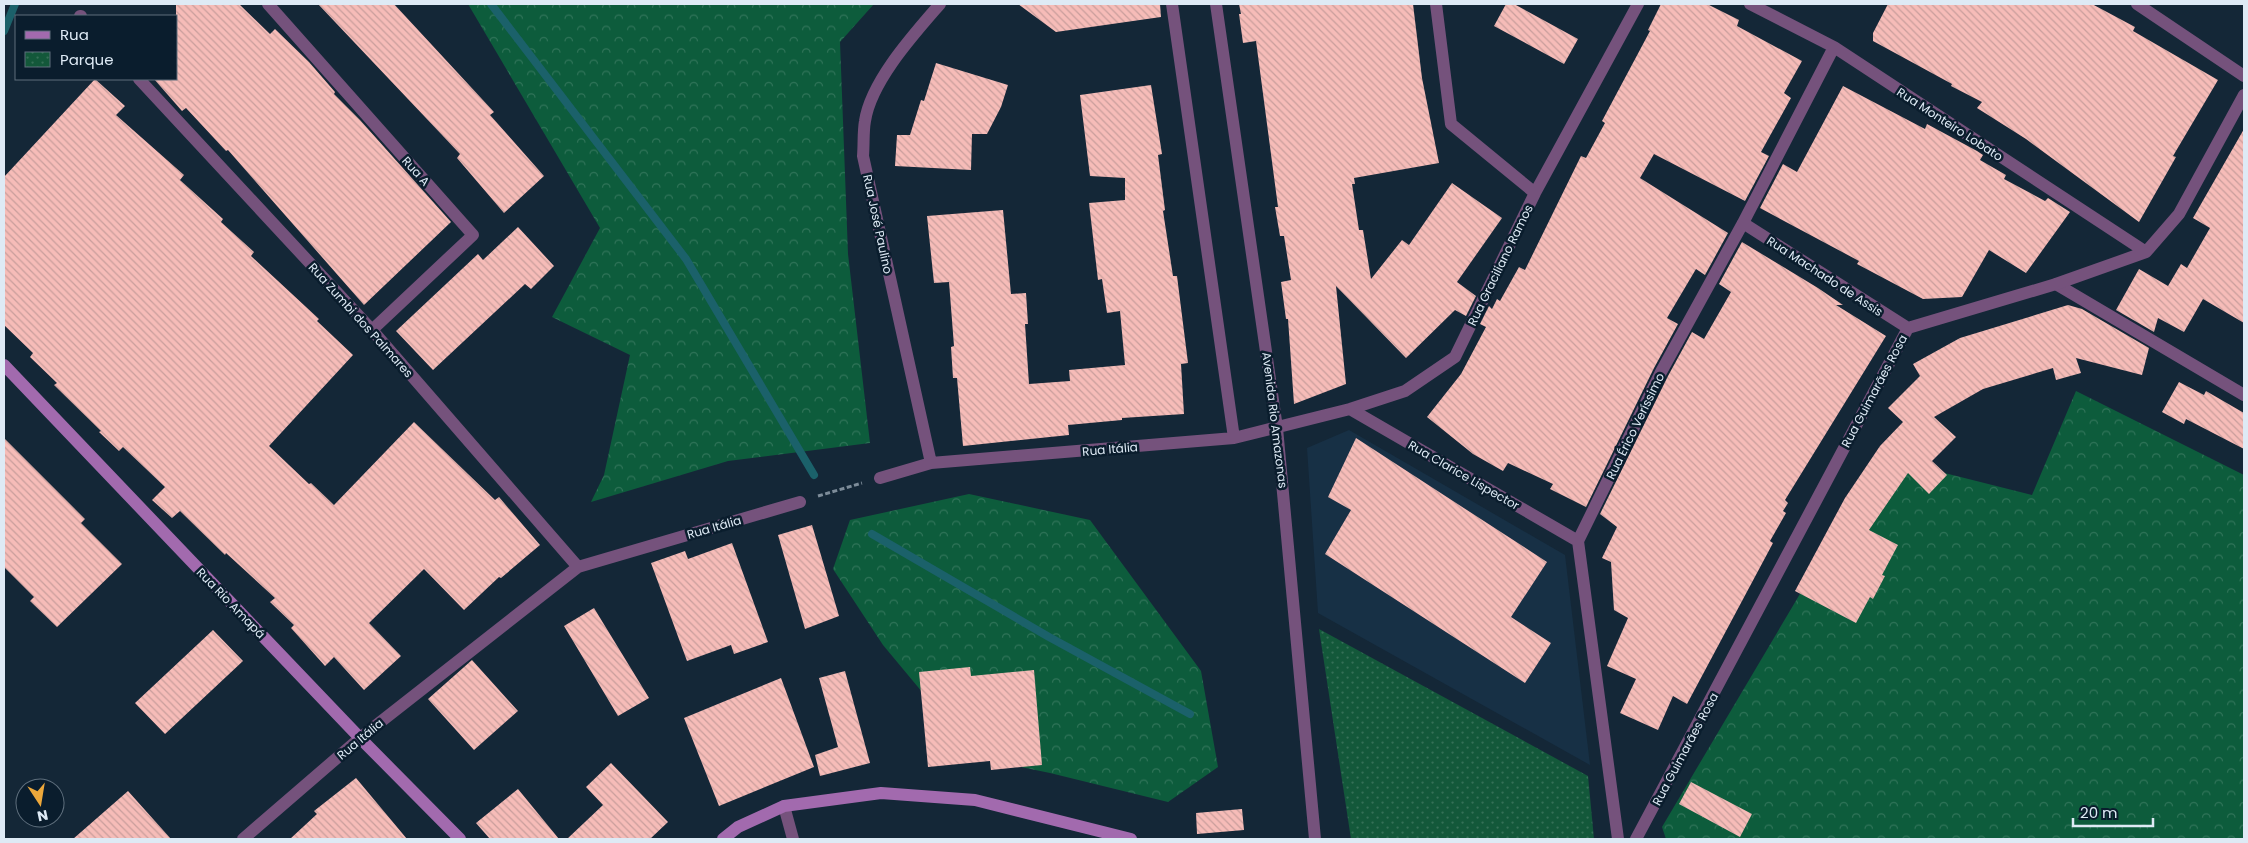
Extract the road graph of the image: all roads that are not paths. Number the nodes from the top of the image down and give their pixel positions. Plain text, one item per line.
1 (268, 4) edge
2 (940, 4) edge
3 (1172, 4) edge
4 (1216, 4) edge
5 (1436, 4) edge
6 (1638, 4) edge
7 (1750, 4) edge
8 (2137, 4) edge
9 (1834, 47) junction
10 (2244, 76) edge
11 (140, 80) edge
12 (2244, 95) edge
13 (1535, 193) junction
14 (1743, 223) junction
15 (2146, 252) junction
16 (2056, 284) junction
17 (1908, 328) junction
18 (372, 330) junction
19 (4, 365) edge
20 (2244, 395) edge
21 (1350, 409) junction
22 (1277, 428) junction
23 (1234, 438) junction
24 (931, 463) junction
25 (880, 478) road end
26 (800, 502) road end
27 (1578, 541) junction
28 (578, 568) junction
29 (360, 738) junction
30 (784, 806) junction
31 (243, 839) edge
32 (460, 839) edge
33 (723, 839) edge
34 (793, 839) edge
35 (1131, 839) edge
36 (1316, 839) edge
37 (1618, 839) edge
38 (1636, 839) edge

1 - 18 street, Rua A
2 - 24 street, Rua José Paulino
3 - 23 street
4 - 22 street, Avenida Rio Amazonas
5 - 13 street
6 - 13 street, Rua Graciliano Ramos
7 - 9 street, Rua Monteiro Lobato
8 - 10 street
9 - 14 street, Rua Érico Veríssimo
9 - 15 street, Rua Monteiro Lobato
11 - 18 street, Rua Zumbi dos Palmares
12 - 15 street
13 - 21 street, Rua Graciliano Ramos
14 - 17 street, Rua Machado de Assis
14 - 27 street, Rua Érico Veríssimo
15 - 16 street, Rua Guimarães Rosa
16 - 17 street, Rua Guimarães Rosa
16 - 20 street
17 - 38 street, Rua Guimarães Rosa
18 - 28 street, Rua Zumbi dos Palmares
19 - 29 main road, Rua Rio Amapá
21 - 22 street, Rua Graciliano Ramos
21 - 27 street, Rua Clarice Lispector
22 - 23 street, Rua Itália
22 - 36 street, Avenida Rio Amazonas
23 - 24 street, Rua Itália
24 - 25 street, Rua Itália
26 - 28 street, Rua Itália
27 - 37 street
28 - 29 street, Rua Itália
29 - 31 street, Rua Itália
29 - 32 main road, Rua Rio Amapá
30 - 33 main road
30 - 34 street
30 - 35 main road

